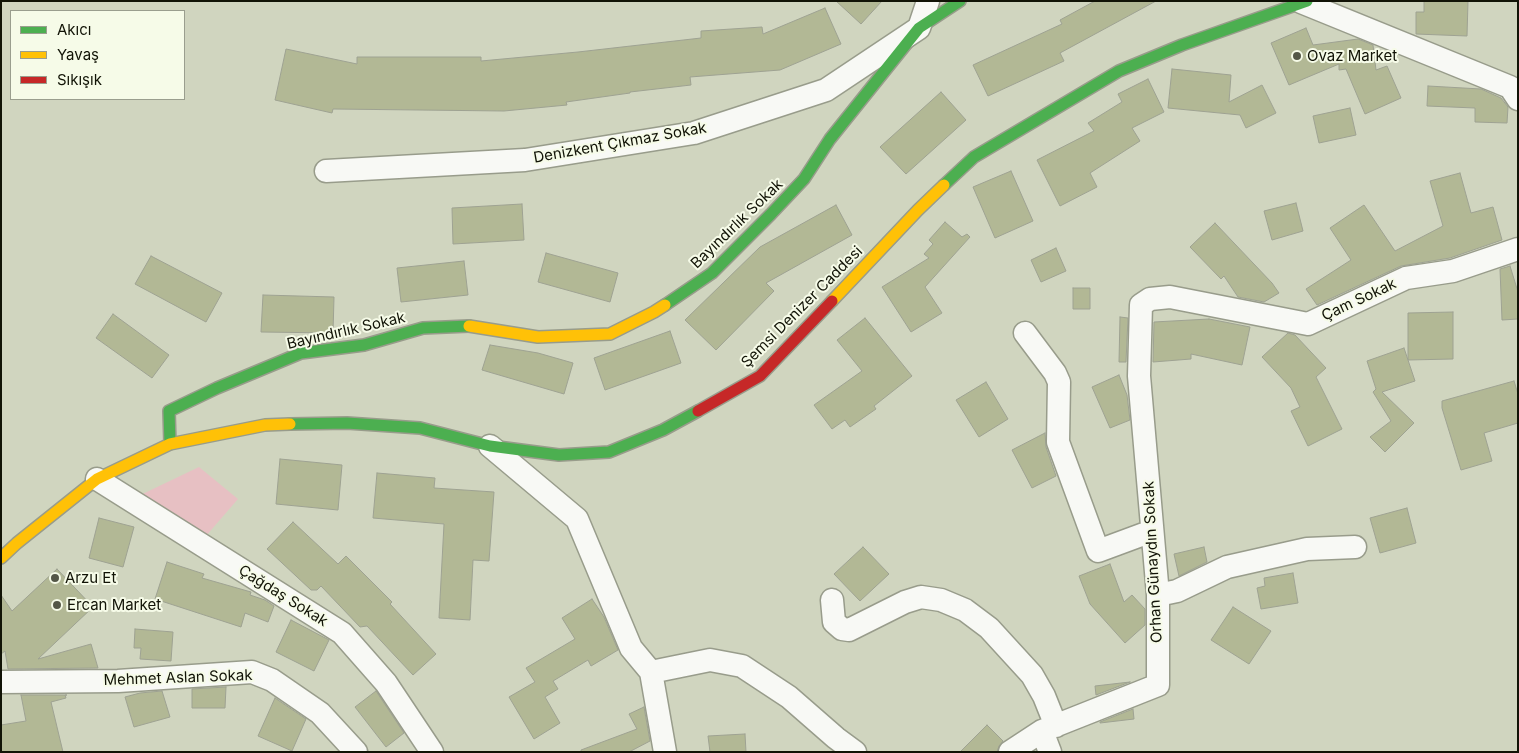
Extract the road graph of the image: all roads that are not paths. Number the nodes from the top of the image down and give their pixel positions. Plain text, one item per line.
1 (928, 1) edge
2 (960, 1) edge
3 (1304, 2) edge
4 (920, 28) junction
5 (1518, 99) edge
6 (326, 171) dead end
7 (1518, 249) edge
8 (1141, 305) joint
9 (1025, 333) dead end
10 (170, 444) junction
11 (490, 446) junction
12 (97, 479) junction
13 (1152, 531) junction
14 (1355, 547) dead end
15 (1, 558) edge
16 (1158, 595) junction
17 (832, 600) dead end
18 (651, 672) junction
19 (1, 682) edge
20 (1049, 728) junction
21 (356, 752) edge
22 (432, 752) edge
23 (665, 752) edge
24 (855, 752) edge
25 (1010, 752) edge
26 (1050, 752) edge

1 - 4 street
2 - 4 main road
3 - 5 street
3 - 11 main road, Şemsi Denizer Caddesi
4 - 6 street, Denizkent Çıkmaz Sokak
4 - 10 main road, Bayındırlık Sokak
7 - 8 street, Çam Sokak
8 - 13 street, Orhan Günaydın Sokak
9 - 13 street
10 - 11 main road, Şemsi Denizer Caddesi
10 - 12 main road, Şemsi Denizer Caddesi
11 - 18 street
12 - 15 main road, Şemsi Denizer Caddesi
12 - 22 street, Çağdaş Sokak
13 - 16 street, Orhan Günaydın Sokak
14 - 16 street
16 - 20 street, Orhan Günaydın Sokak
17 - 20 street
18 - 23 street
18 - 24 street
19 - 21 street, Mehmet Aslan Sokak
20 - 25 street, Orhan Günaydın Sokak
20 - 26 street

